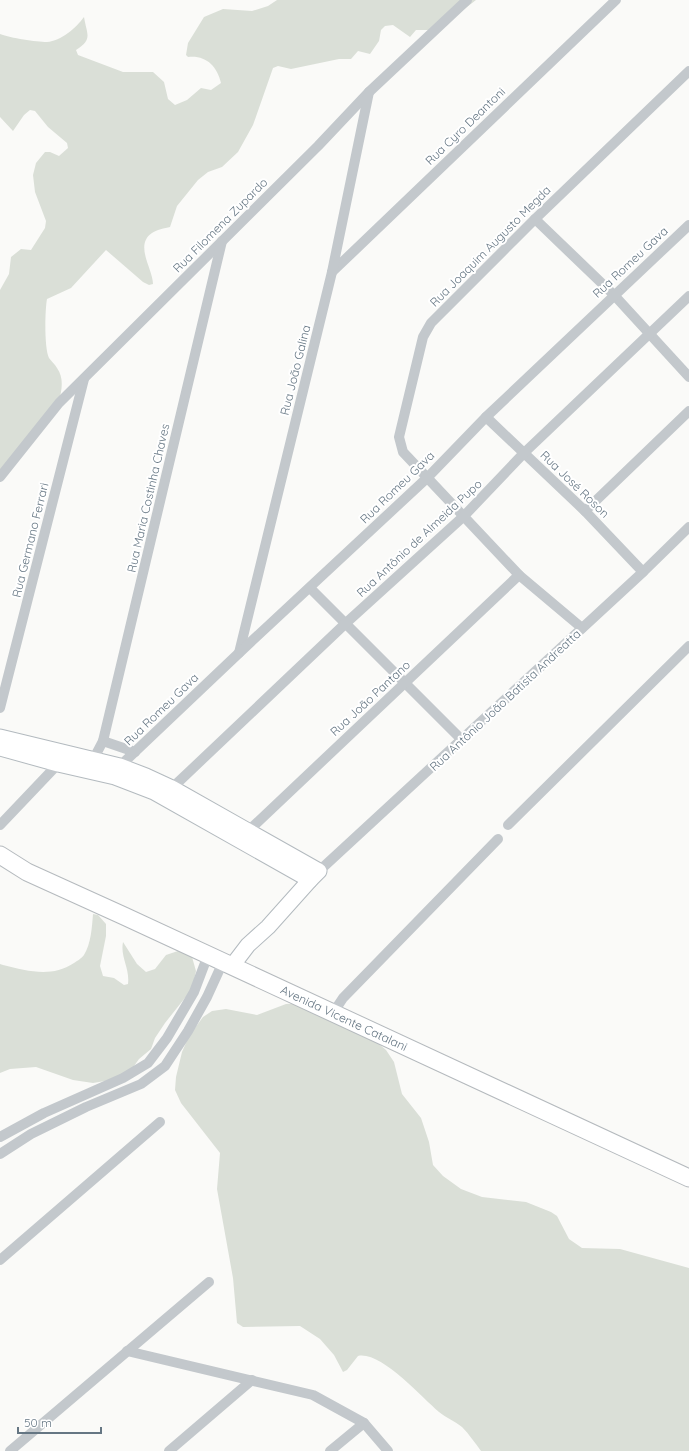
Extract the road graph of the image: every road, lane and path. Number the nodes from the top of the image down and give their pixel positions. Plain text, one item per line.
1 (467, 0) edge
2 (616, 0) edge
3 (689, 71) edge
4 (369, 92) junction
5 (535, 219) junction
6 (689, 225) edge
7 (222, 240) junction
8 (332, 272) junction
9 (614, 295) junction
10 (689, 296) edge
11 (651, 334) junction
12 (689, 377) edge
13 (84, 378) junction
14 (689, 412) edge
15 (486, 417) junction
16 (524, 453) junction
17 (0, 477) edge
18 (427, 478) junction
19 (585, 511) junction
20 (464, 516) junction
21 (689, 527) edge
22 (643, 572) junction
23 (519, 575) junction
24 (310, 588) junction
25 (346, 623) junction
26 (582, 628) junction
27 (689, 646) edge
28 (239, 653) junction
29 (406, 683) junction
30 (0, 708) edge
31 (0, 737) edge
32 (461, 739) junction
33 (103, 741) junction
34 (0, 748) edge
35 (135, 752) junction
36 (93, 760) junction
37 (58, 764) junction
38 (118, 771) junction
39 (170, 793) junction
40 (0, 825) edge
41 (508, 825) dead end
42 (244, 836) junction
43 (498, 839) dead end
44 (0, 855) edge
45 (314, 876) junction
46 (221, 961) junction
47 (333, 1013) junction
48 (160, 1122) dead end
49 (0, 1137) edge
50 (0, 1154) edge
51 (689, 1178) edge
52 (0, 1260) edge
53 (209, 1282) dead end
54 (127, 1351) junction
55 (252, 1380) junction
56 (364, 1423) junction
57 (10, 1451) edge
58 (169, 1451) edge
59 (330, 1451) edge
60 (388, 1451) edge

1 - 4 street, Rua Filomena Zupardo
2 - 8 street, Rua Cyro Deantoni
3 - 5 street, Rua Joaquim Augusto Megda
4 - 7 street, Rua Filomena Zupardo
4 - 8 street, Rua João Galina
5 - 9 street
5 - 18 street, Rua Joaquim Augusto Megda
6 - 9 street, Rua Romeu Gava
7 - 13 street, Rua Filomena Zupardo
7 - 33 street, Rua Maria Costinha Chaves
8 - 28 street, Rua João Galina
9 - 11 street
9 - 15 street, Rua Romeu Gava
10 - 11 street, Rua Antônio de Almeida Pupo
11 - 12 street
11 - 16 street, Rua Antônio de Almeida Pupo
13 - 17 street, Rua Filomena Zupardo
13 - 30 street, Rua Germano Ferrari
14 - 19 street
15 - 16 street, Rua José Roson
15 - 18 street, Rua Romeu Gava
16 - 19 street, Rua José Roson
16 - 20 street, Rua Antônio de Almeida Pupo
18 - 20 street, Rua Joaquim Augusto Megda
18 - 24 street, Rua Romeu Gava
19 - 22 street, Rua José Roson
20 - 23 street, Rua Joaquim Augusto Megda
20 - 25 street, Rua Antônio de Almeida Pupo
21 - 22 street, Rua Antônio João Batista Andreatta
22 - 26 street, Rua Antônio João Batista Andreatta
23 - 26 street, Rua Joaquim Augusto Megda
23 - 29 street, Rua João Pantano
24 - 25 street
24 - 28 street, Rua Romeu Gava
25 - 29 street
25 - 39 street, Rua Antônio de Almeida Pupo
26 - 32 street, Rua Antônio João Batista Andreatta
27 - 41 street
28 - 35 street, Rua Romeu Gava
29 - 32 street
29 - 42 street, Rua João Pantano
31 - 36 street
32 - 45 street, Rua Antônio João Batista Andreatta
33 - 35 street
33 - 36 street, Rua Maria Costinha Chaves
34 - 37 street
35 - 38 street, Rua Romeu Gava
36 - 38 street
37 - 38 street
37 - 40 street
38 - 39 street
39 - 42 street
42 - 45 street
43 - 47 street
44 - 46 main road, Avenida Vicente Catalani
45 - 46 street, Rua Antônio João Batista Andreatta
46 - 47 main road, Avenida Vicente Catalani
46 - 49 street
46 - 50 street
47 - 51 main road, Avenida Vicente Catalani
48 - 52 street
53 - 54 street
54 - 55 street
54 - 57 street
55 - 56 street
55 - 58 street
56 - 59 street
56 - 60 street

